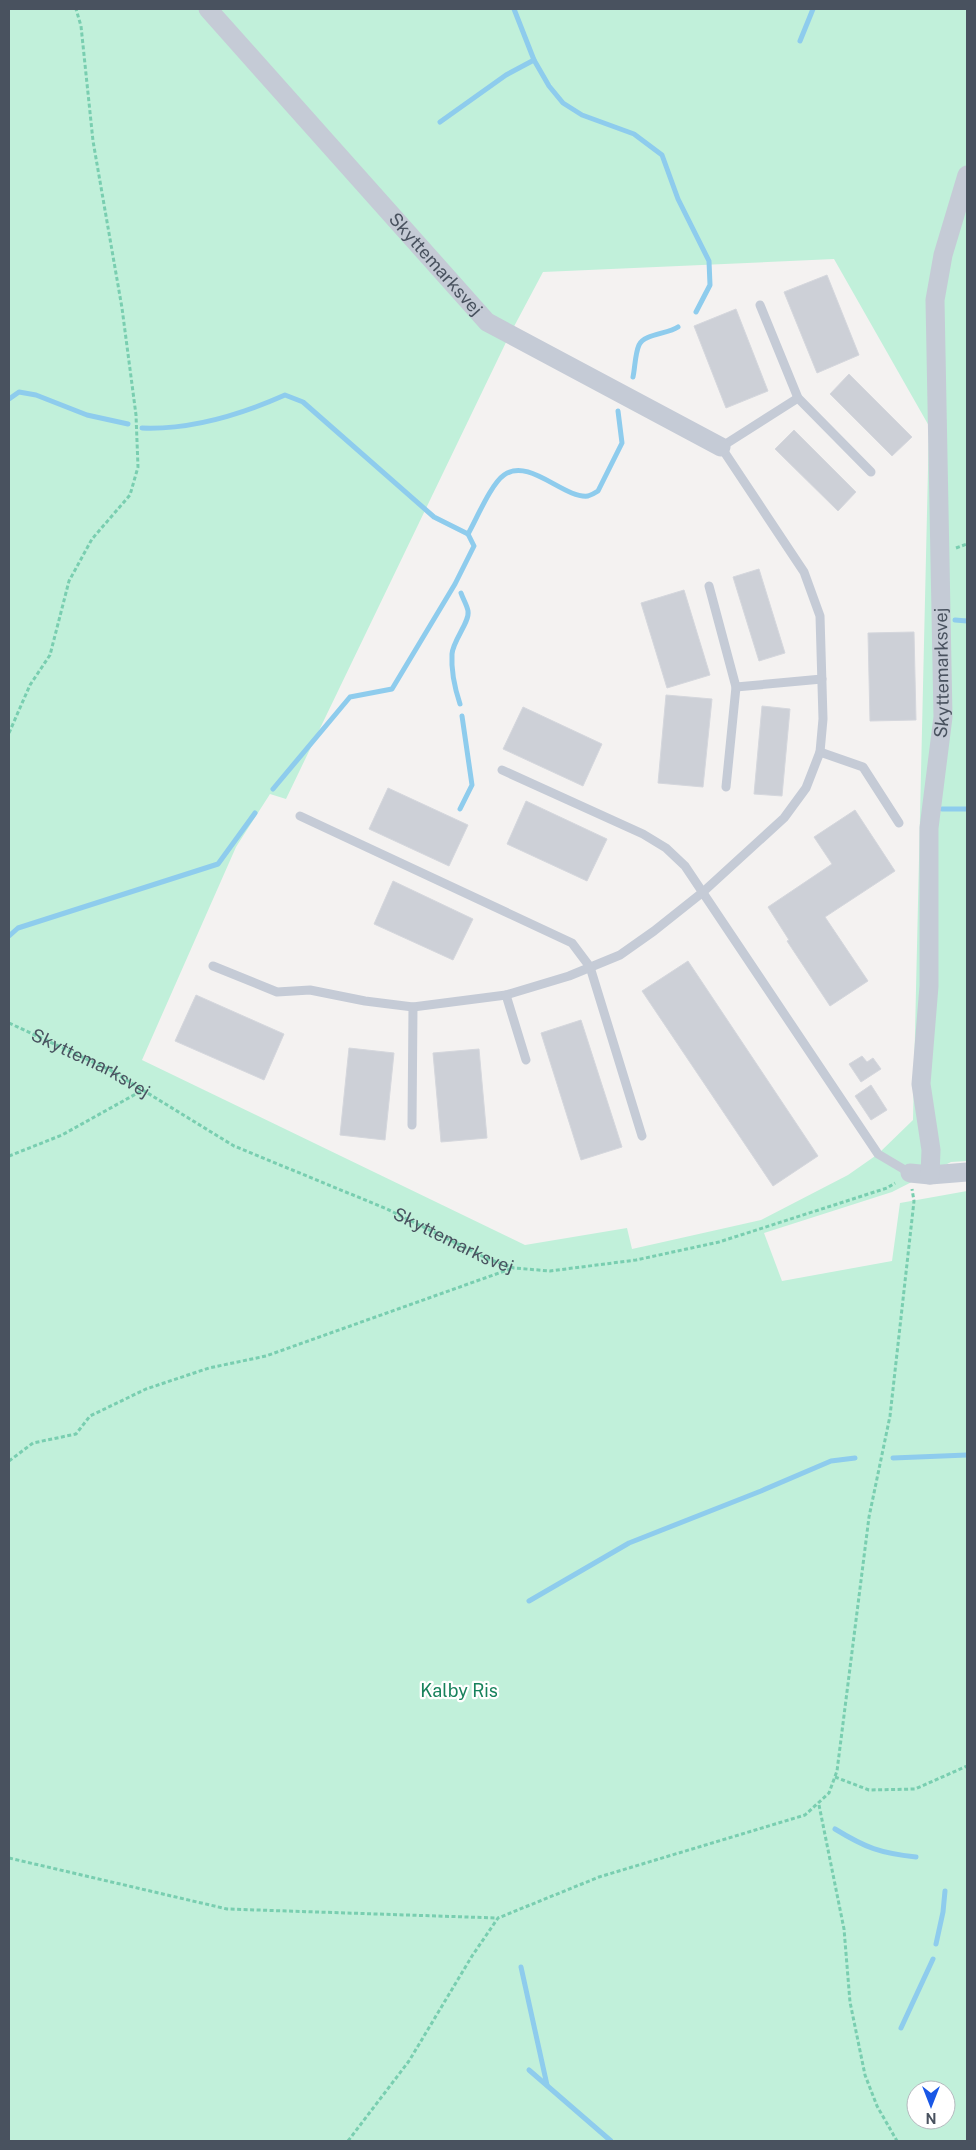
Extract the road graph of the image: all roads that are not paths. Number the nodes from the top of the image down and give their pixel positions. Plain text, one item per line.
1 (208, 9) edge
2 (967, 175) edge
3 (760, 305) dead end
4 (798, 398) junction
5 (720, 447) junction
6 (870, 472) dead end
7 (709, 586) dead end
8 (822, 679) junction
9 (736, 686) junction
10 (820, 752) junction
11 (502, 770) dead end
12 (726, 788) dead end
13 (300, 816) dead end
14 (899, 823) dead end
15 (703, 892) junction
16 (213, 966) dead end
17 (590, 967) junction
18 (506, 995) junction
19 (413, 1007) junction
20 (526, 1060) dead end
21 (412, 1125) dead end
22 (642, 1136) dead end
23 (967, 1172) edge
24 (910, 1173) joint
25 (930, 1175) junction

1 - 5 street, Skyttemarksvej
2 - 25 street, Skyttemarksvej
3 - 4 lane
4 - 5 lane
4 - 6 lane
5 - 8 lane
7 - 9 lane
8 - 9 lane
8 - 10 lane
9 - 12 lane
10 - 14 lane
10 - 15 lane
11 - 15 lane
13 - 17 lane
15 - 17 lane
15 - 24 lane
16 - 19 lane
17 - 18 lane
17 - 22 lane
18 - 19 lane
18 - 20 lane
19 - 21 lane
23 - 25 street
24 - 25 street

